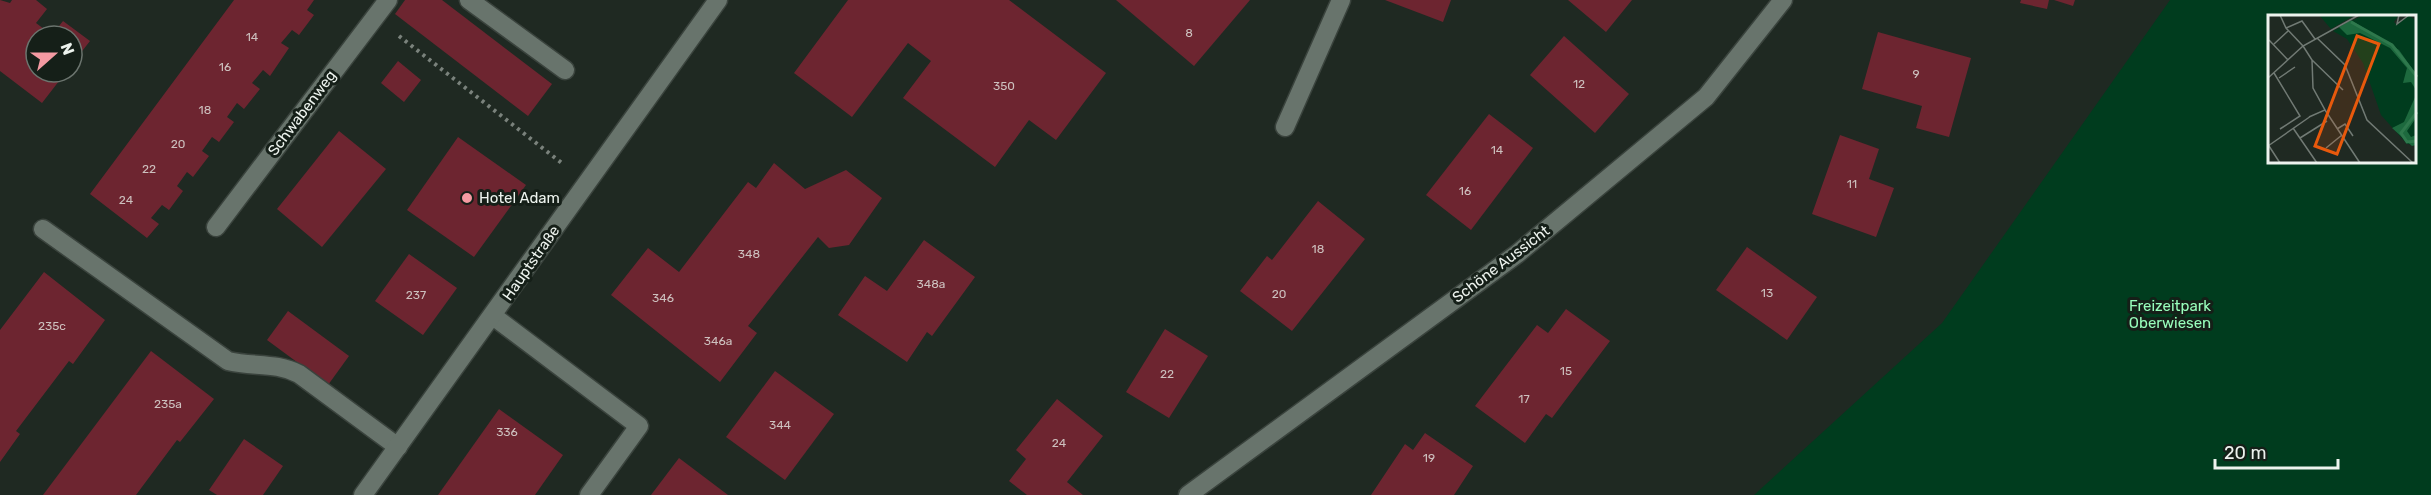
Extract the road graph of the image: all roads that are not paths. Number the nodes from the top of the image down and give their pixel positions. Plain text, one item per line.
1 (388, 0) edge
2 (469, 0) edge
3 (718, 0) edge
4 (1341, 0) edge
5 (1783, 0) edge
6 (565, 70) dead end
7 (1285, 127) dead end
8 (216, 227) dead end
9 (43, 230) dead end
10 (494, 316) junction
11 (398, 447) junction
12 (363, 495) edge
13 (589, 495) edge
14 (1188, 495) edge

1 - 8 street, Schwabenweg
2 - 6 street
3 - 10 street, Hauptstraße
4 - 7 street
5 - 14 street, Schöne Aussicht
9 - 11 street
10 - 11 street, Hauptstraße
10 - 13 street
11 - 12 street, Hauptstraße

